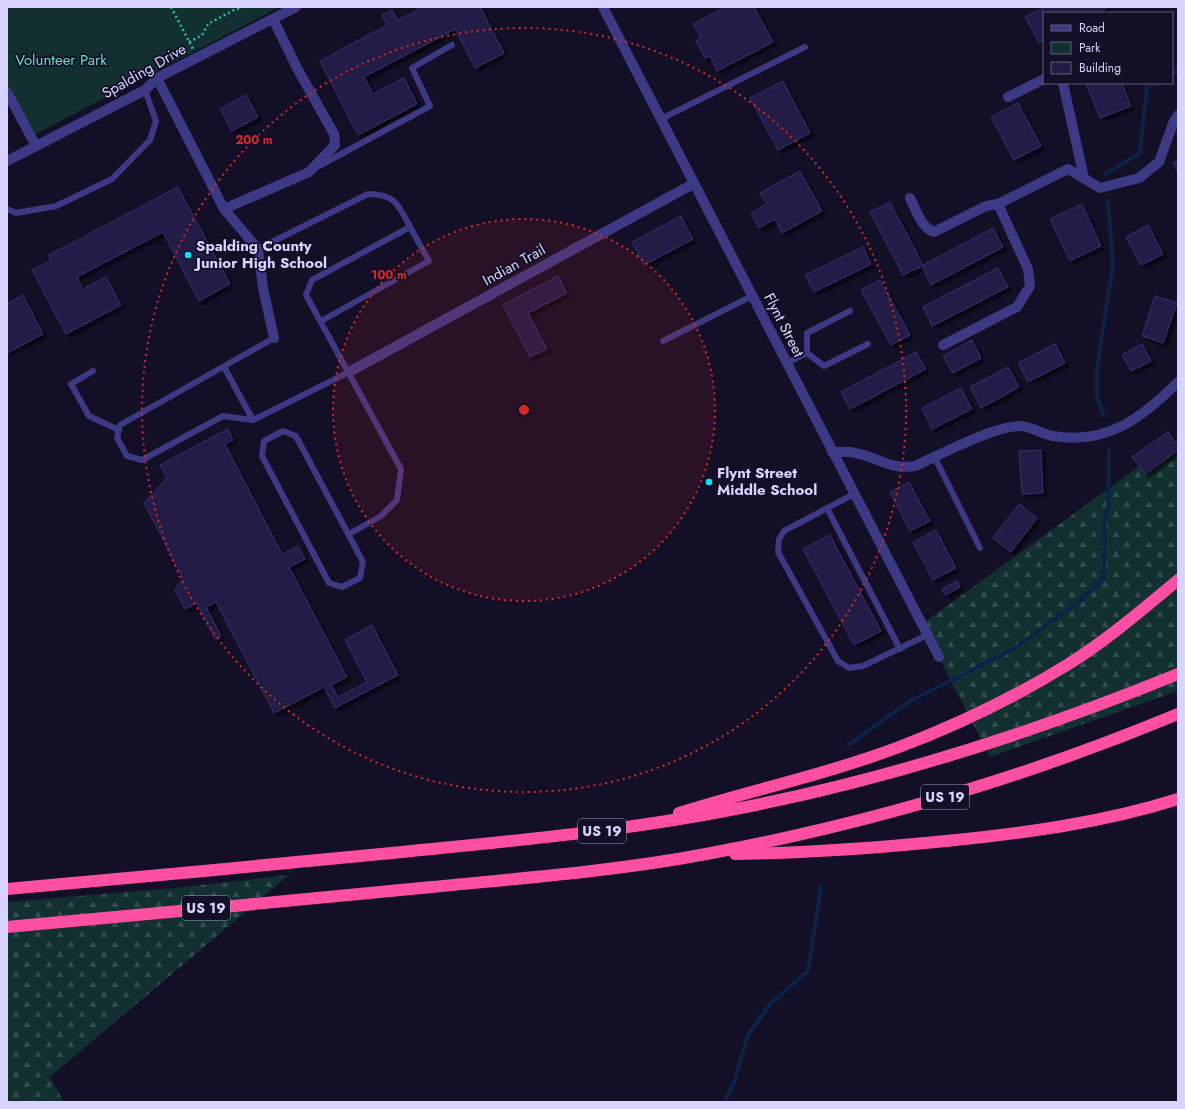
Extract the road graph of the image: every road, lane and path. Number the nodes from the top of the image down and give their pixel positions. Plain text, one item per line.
1 (171, 7) edge
2 (243, 7) edge
3 (296, 7) edge
4 (603, 7) edge
5 (273, 19) junction
6 (189, 42) junction
7 (452, 45) dead end
8 (805, 47) dead end
9 (198, 58) junction
10 (157, 78) junction
11 (1043, 80) edge
12 (1063, 84) edge
13 (145, 90) junction
14 (7, 92) edge
15 (1008, 97) dead end
16 (1178, 115) edge
17 (661, 119) junction
18 (36, 146) junction
19 (7, 161) edge
20 (308, 172) junction
21 (1084, 178) junction
22 (694, 184) junction
23 (910, 198) dead end
24 (998, 204) junction
25 (7, 210) edge
26 (224, 210) junction
27 (410, 227) junction
28 (258, 249) junction
29 (752, 296) junction
30 (850, 311) dead end
31 (321, 321) junction
32 (274, 338) joint
33 (663, 340) dead end
34 (868, 344) dead end
35 (943, 345) dead end
36 (807, 353) junction
37 (787, 363) junction
38 (224, 367) junction
39 (93, 371) dead end
40 (349, 372) junction
41 (1178, 382) edge
42 (253, 420) junction
43 (119, 430) junction
44 (832, 452) junction
45 (935, 458) junction
46 (854, 494) junction
47 (827, 508) junction
48 (349, 534) junction
49 (980, 548) dead end
50 (1178, 580) edge
51 (927, 635) junction
52 (900, 649) junction
53 (939, 657) dead end
54 (1178, 674) edge
55 (1178, 714) edge
56 (1178, 799) edge
57 (636, 826) junction
58 (704, 854) junction
59 (7, 890) edge
60 (7, 927) edge

1 - 6 path
2 - 6 path
3 - 5 street, Spalding Drive
4 - 17 street, Flynt Street
5 - 9 street, Spalding Drive
5 - 20 street
6 - 9 path
7 - 20 lane
8 - 17 lane
9 - 10 street, Spalding Drive
10 - 13 street, Spalding Drive
10 - 26 street
11 - 15 street
12 - 21 street
13 - 18 street, Spalding Drive
13 - 25 lane
14 - 18 street
16 - 21 street
17 - 22 street, Flynt Street
18 - 19 street, Spalding Drive
20 - 26 street
21 - 24 street
22 - 29 street, Flynt Street
22 - 40 street, Indian Trail
23 - 24 street
24 - 35 street
26 - 28 street
27 - 28 lane
27 - 31 lane
27 - 31 lane
28 - 32 street
29 - 33 lane
29 - 37 street, Flynt Street
30 - 36 lane
31 - 40 lane
32 - 38 lane
34 - 36 lane
36 - 37 lane
37 - 44 street, Flynt Street
38 - 42 lane
38 - 43 lane
39 - 43 lane
40 - 42 lane
40 - 48 lane
41 - 45 street
42 - 43 lane
44 - 45 street
44 - 46 street, Flynt Street
45 - 49 lane
46 - 47 lane
46 - 51 street, Flynt Street
47 - 52 lane
47 - 52 lane
48 - 48 lane
50 - 57 highway
51 - 52 lane
51 - 53 street, Flynt Street
54 - 57 highway, US 19
55 - 58 highway, US 19
56 - 58 highway
57 - 59 highway, US 19
58 - 60 highway, US 19

